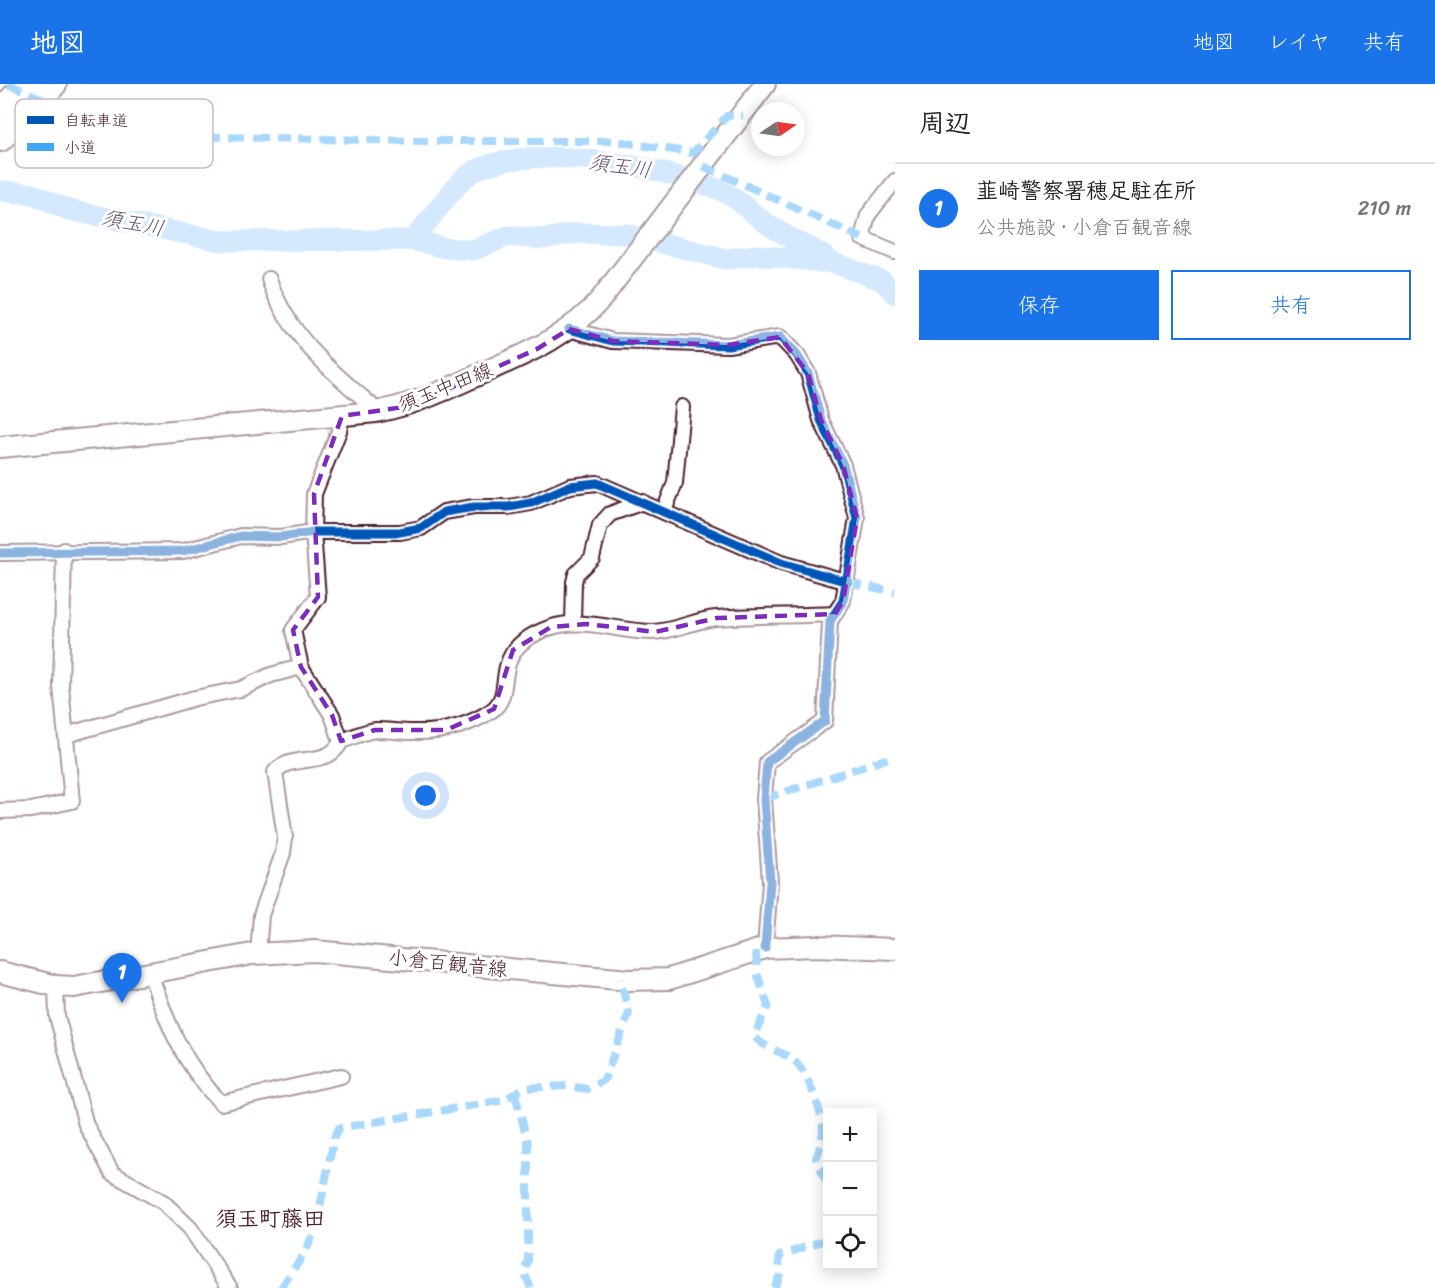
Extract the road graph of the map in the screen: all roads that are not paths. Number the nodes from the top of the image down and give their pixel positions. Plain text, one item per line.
1 (765, 84) edge
2 (44, 86) edge
3 (23, 99) edge
4 (33, 99) edge
5 (15, 104) edge
6 (0, 113) edge
7 (15, 120) edge
8 (0, 138) edge
9 (895, 181) edge
10 (895, 252) edge
11 (269, 279) dead end
12 (569, 329) junction
13 (682, 407) dead end
14 (376, 412) junction
15 (342, 416) junction
16 (0, 447) edge
17 (643, 502) junction
18 (664, 511) junction
19 (313, 532) junction
20 (64, 550) junction
21 (0, 553) edge
22 (848, 582) junction
23 (835, 614) junction
24 (573, 623) junction
25 (301, 667) junction
26 (66, 735) junction
27 (341, 741) junction
28 (0, 811) edge
29 (765, 948) junction
30 (895, 949) edge
31 (258, 954) junction
32 (0, 972) edge
33 (150, 973) junction
34 (56, 986) junction
35 (341, 1076) dead end
36 (230, 1288) edge

1 - 12 main road, 須玉中田線
2 - 3 highway
2 - 4 highway
5 - 6 highway
7 - 8 highway
9 - 10 street
11 - 14 street
12 - 14 main road, 須玉中田線
12 - 22 street
13 - 18 street
14 - 15 main road, 須玉中田線
15 - 16 main road, 須玉中田線
15 - 19 street
17 - 18 street
17 - 19 street
17 - 24 street
18 - 22 street
19 - 20 street
19 - 25 street
20 - 21 street
20 - 26 street
22 - 23 street
23 - 24 street
23 - 29 street
24 - 27 street
25 - 26 street
25 - 27 street
26 - 28 street
27 - 31 street
29 - 30 main road, 小倉百観音線
29 - 31 main road, 小倉百観音線
31 - 33 main road, 小倉百観音線
32 - 34 main road, 小倉百観音線
33 - 34 main road, 小倉百観音線
33 - 35 street
34 - 36 street

